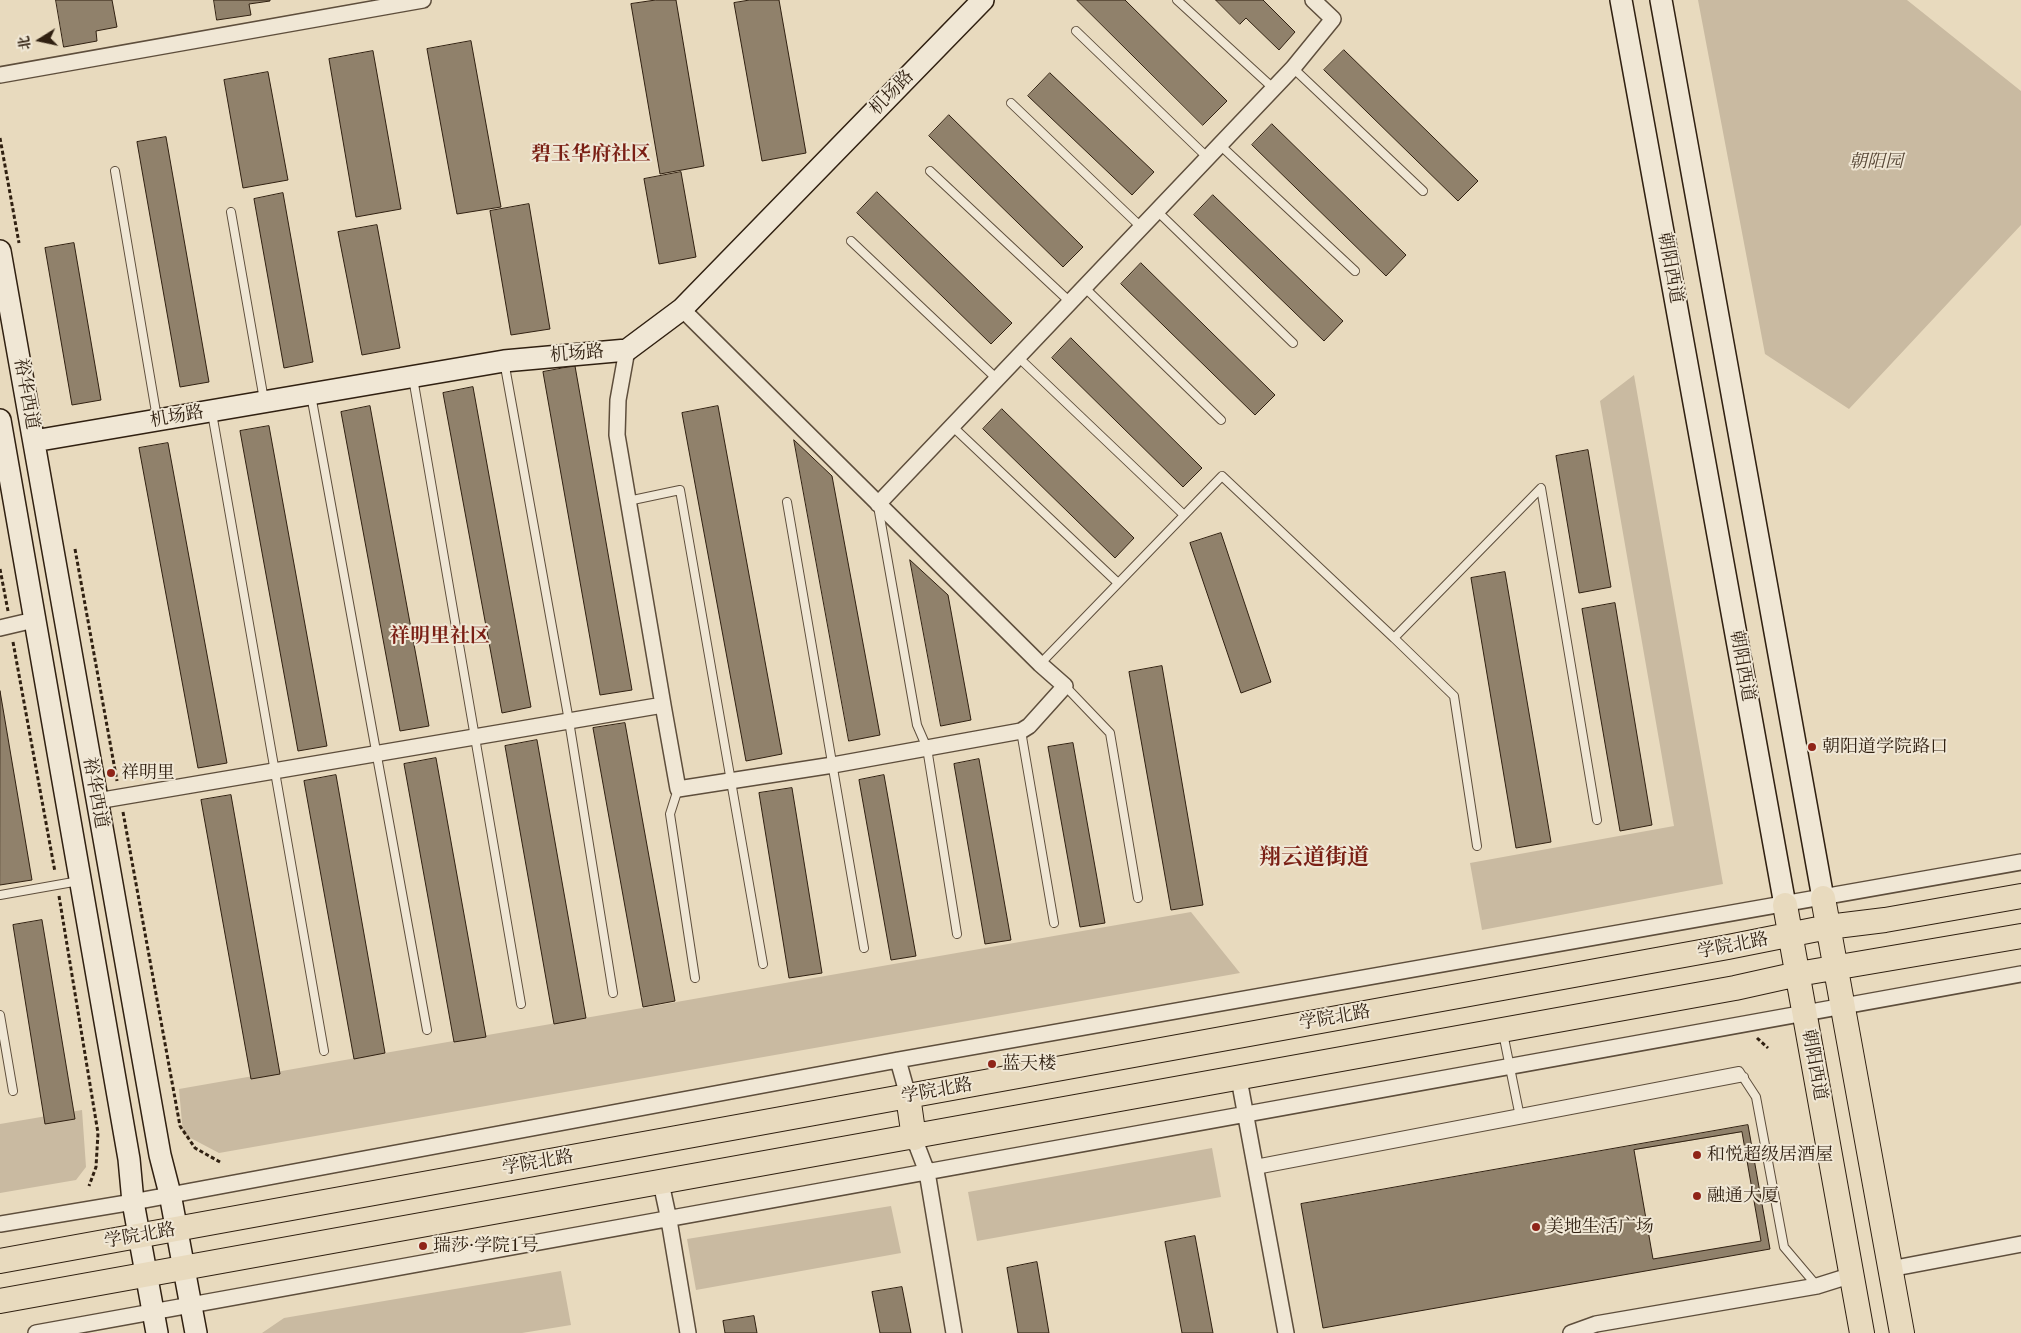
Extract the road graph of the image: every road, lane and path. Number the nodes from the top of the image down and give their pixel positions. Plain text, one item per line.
1 (423, 0) edge
2 (983, 0) edge
3 (1177, 0) edge
4 (1313, 0) edge
5 (1621, 0) edge
6 (1661, 0) edge
7 (1076, 31) dead end
8 (1293, 68) junction
9 (0, 75) edge
10 (1273, 88) junction
11 (1011, 103) dead end
12 (0, 138) edge
13 (1220, 145) junction
14 (1207, 157) junction
15 (930, 170) dead end
16 (114, 171) dead end
17 (1422, 191) dead end
18 (1157, 211) junction
19 (231, 212) dead end
20 (1141, 228) junction
21 (851, 241) dead end
22 (10, 248) edge
23 (1355, 271) dead end
24 (1084, 288) junction
25 (1070, 302) junction
26 (682, 309) junction
27 (1293, 343) dead end
28 (627, 350) junction
29 (1018, 357) junction
30 (504, 361) junction
31 (413, 377) junction
32 (997, 379) junction
33 (311, 394) junction
34 (264, 402) junction
35 (211, 411) junction
36 (0, 420) edge
37 (157, 420) junction
38 (1221, 420) dead end
39 (952, 426) junction
40 (34, 441) junction
41 (628, 501) junction
42 (787, 502) dead end
43 (878, 504) junction
44 (1184, 515) junction
45 (74, 544) dead end
46 (1118, 583) junction
47 (64, 615) junction
48 (34, 620) junction
49 (0, 628) edge
50 (1394, 638) junction
51 (1040, 664) junction
52 (1065, 686) junction
53 (663, 705) junction
54 (569, 721) junction
55 (1021, 730) junction
56 (475, 737) junction
57 (927, 748) junction
58 (378, 753) junction
59 (833, 765) junction
60 (275, 771) junction
61 (730, 782) junction
62 (678, 789) junction
63 (120, 797) junction
64 (97, 801) junction
65 (1597, 820) dead end
66 (1477, 846) dead end
67 (2021, 862) edge
68 (81, 881) junction
69 (0, 896) edge
70 (2021, 896) edge
71 (1138, 898) dead end
72 (1823, 898) junction
73 (1785, 905) junction
74 (1054, 923) dead end
75 (1828, 927) junction
76 (957, 934) dead end
77 (1790, 935) junction
78 (2021, 936) edge
79 (864, 948) dead end
80 (762, 964) dead end
81 (1836, 969) junction
82 (1798, 974) junction
83 (2021, 974) edge
84 (695, 978) dead end
85 (613, 992) dead end
86 (521, 1004) dead end
87 (1842, 1006) junction
88 (1804, 1013) junction
89 (0, 1015) edge
90 (427, 1030) dead end
91 (1502, 1031) junction
92 (324, 1051) dead end
93 (898, 1060) junction
94 (1509, 1066) junction
95 (1239, 1078) junction
96 (13, 1091) dead end
97 (908, 1096) junction
98 (1246, 1114) junction
99 (1520, 1116) junction
100 (914, 1138) junction
101 (220, 1162) dead end
102 (1255, 1167) junction
103 (927, 1172) junction
104 (661, 1183) junction
105 (170, 1194) junction
106 (133, 1202) junction
107 (670, 1220) junction
108 (0, 1224) edge
109 (177, 1229) junction
110 (139, 1236) junction
111 (2021, 1244) edge
112 (2021, 1253) edge
113 (0, 1261) edge
114 (184, 1268) junction
115 (1891, 1273) junction
116 (146, 1275) junction
117 (1852, 1275) junction
118 (1818, 1286) junction
119 (0, 1301) edge
120 (191, 1306) junction
121 (153, 1312) junction
122 (36, 1333) edge
123 (157, 1333) edge
124 (196, 1333) edge
125 (688, 1333) edge
126 (954, 1333) edge
127 (1286, 1333) edge
128 (1571, 1333) edge
129 (1862, 1333) edge
130 (1902, 1333) edge

1 - 9 street
2 - 26 main road, 机场路
3 - 10 lane
4 - 8 street
5 - 73 main road, 朝阳西道
6 - 72 main road
7 - 14 lane
8 - 10 street
8 - 17 lane
10 - 13 street
11 - 20 lane
12 - 22 path
13 - 14 street
13 - 23 lane
14 - 18 street
15 - 25 lane
16 - 37 lane
18 - 20 street
18 - 27 lane
19 - 34 lane
20 - 24 street
21 - 32 lane
22 - 40 main road, 裕华西道
24 - 25 street
24 - 38 lane
25 - 29 street
26 - 28 main road, 机场路
26 - 43 street
28 - 30 main road, 机场路
28 - 41 street
29 - 32 street
29 - 44 lane
30 - 31 main road, 机场路
30 - 54 lane
31 - 33 main road, 机场路
31 - 56 lane
32 - 39 street
33 - 34 main road, 机场路
33 - 58 lane
34 - 35 main road, 机场路
35 - 37 main road, 机场路
35 - 60 lane
36 - 48 main road, 裕华西道
37 - 40 main road, 机场路
39 - 43 street
39 - 46 lane
40 - 47 main road, 裕华西道
41 - 53 street
41 - 61 lane
42 - 59 lane
43 - 51 street
43 - 57 lane
44 - 46 lane
44 - 50 lane
45 - 63 path
46 - 51 lane
47 - 48 main road
47 - 64 main road, 裕华西道
48 - 49 street
48 - 68 main road, 裕华西道
50 - 65 lane
50 - 66 lane
51 - 52 street
52 - 55 street
52 - 71 lane
53 - 54 street
53 - 62 street
54 - 56 street
54 - 85 lane
55 - 57 street
55 - 74 lane
56 - 58 street
56 - 86 lane
57 - 59 street
57 - 76 lane
58 - 60 street
58 - 90 lane
59 - 61 street
59 - 79 lane
60 - 63 street
60 - 92 lane
61 - 62 street
61 - 80 lane
62 - 84 lane
63 - 64 street
63 - 101 path
64 - 105 main road, 裕华西道
67 - 72 street
68 - 69 lane
68 - 106 main road, 裕华西道
70 - 75 main road, 学院北路
72 - 73 street
72 - 75 main road
73 - 77 main road, 朝阳西道
73 - 93 street
75 - 77 main road, 学院北路
75 - 81 main road
77 - 82 main road, 朝阳西道
77 - 97 main road, 学院北路
78 - 81 main road
81 - 82 main road
81 - 87 main road
82 - 88 main road, 朝阳西道
82 - 91 main road
83 - 87 street
87 - 88 street
87 - 115 main road
88 - 94 street
88 - 117 main road, 朝阳西道
89 - 96 lane
91 - 94 lane
91 - 95 main road
93 - 97 street
93 - 105 street
94 - 98 street
94 - 99 lane
95 - 98 street
95 - 100 main road
97 - 100 main road
97 - 109 main road, 学院北路
98 - 102 street
98 - 103 street
99 - 102 lane
99 - 118 lane
100 - 103 street
100 - 104 main road
102 - 127 street
103 - 107 street
103 - 126 street
104 - 107 street
104 - 114 main road
105 - 106 street
105 - 109 main road, 裕华西道
106 - 108 street
106 - 110 main road, 裕华西道
107 - 120 street
107 - 125 street
109 - 110 main road, 学院北路
109 - 114 main road, 裕华西道
110 - 113 main road, 学院北路
110 - 116 main road, 裕华西道
111 - 115 street
112 - 115 street
114 - 116 main road
114 - 120 main road, 裕华西道
115 - 130 main road
116 - 119 main road
116 - 121 main road, 裕华西道
117 - 118 street
117 - 129 main road, 朝阳西道
118 - 128 street
120 - 121 street
120 - 124 main road, 裕华西道
121 - 122 street
121 - 123 main road, 裕华西道

